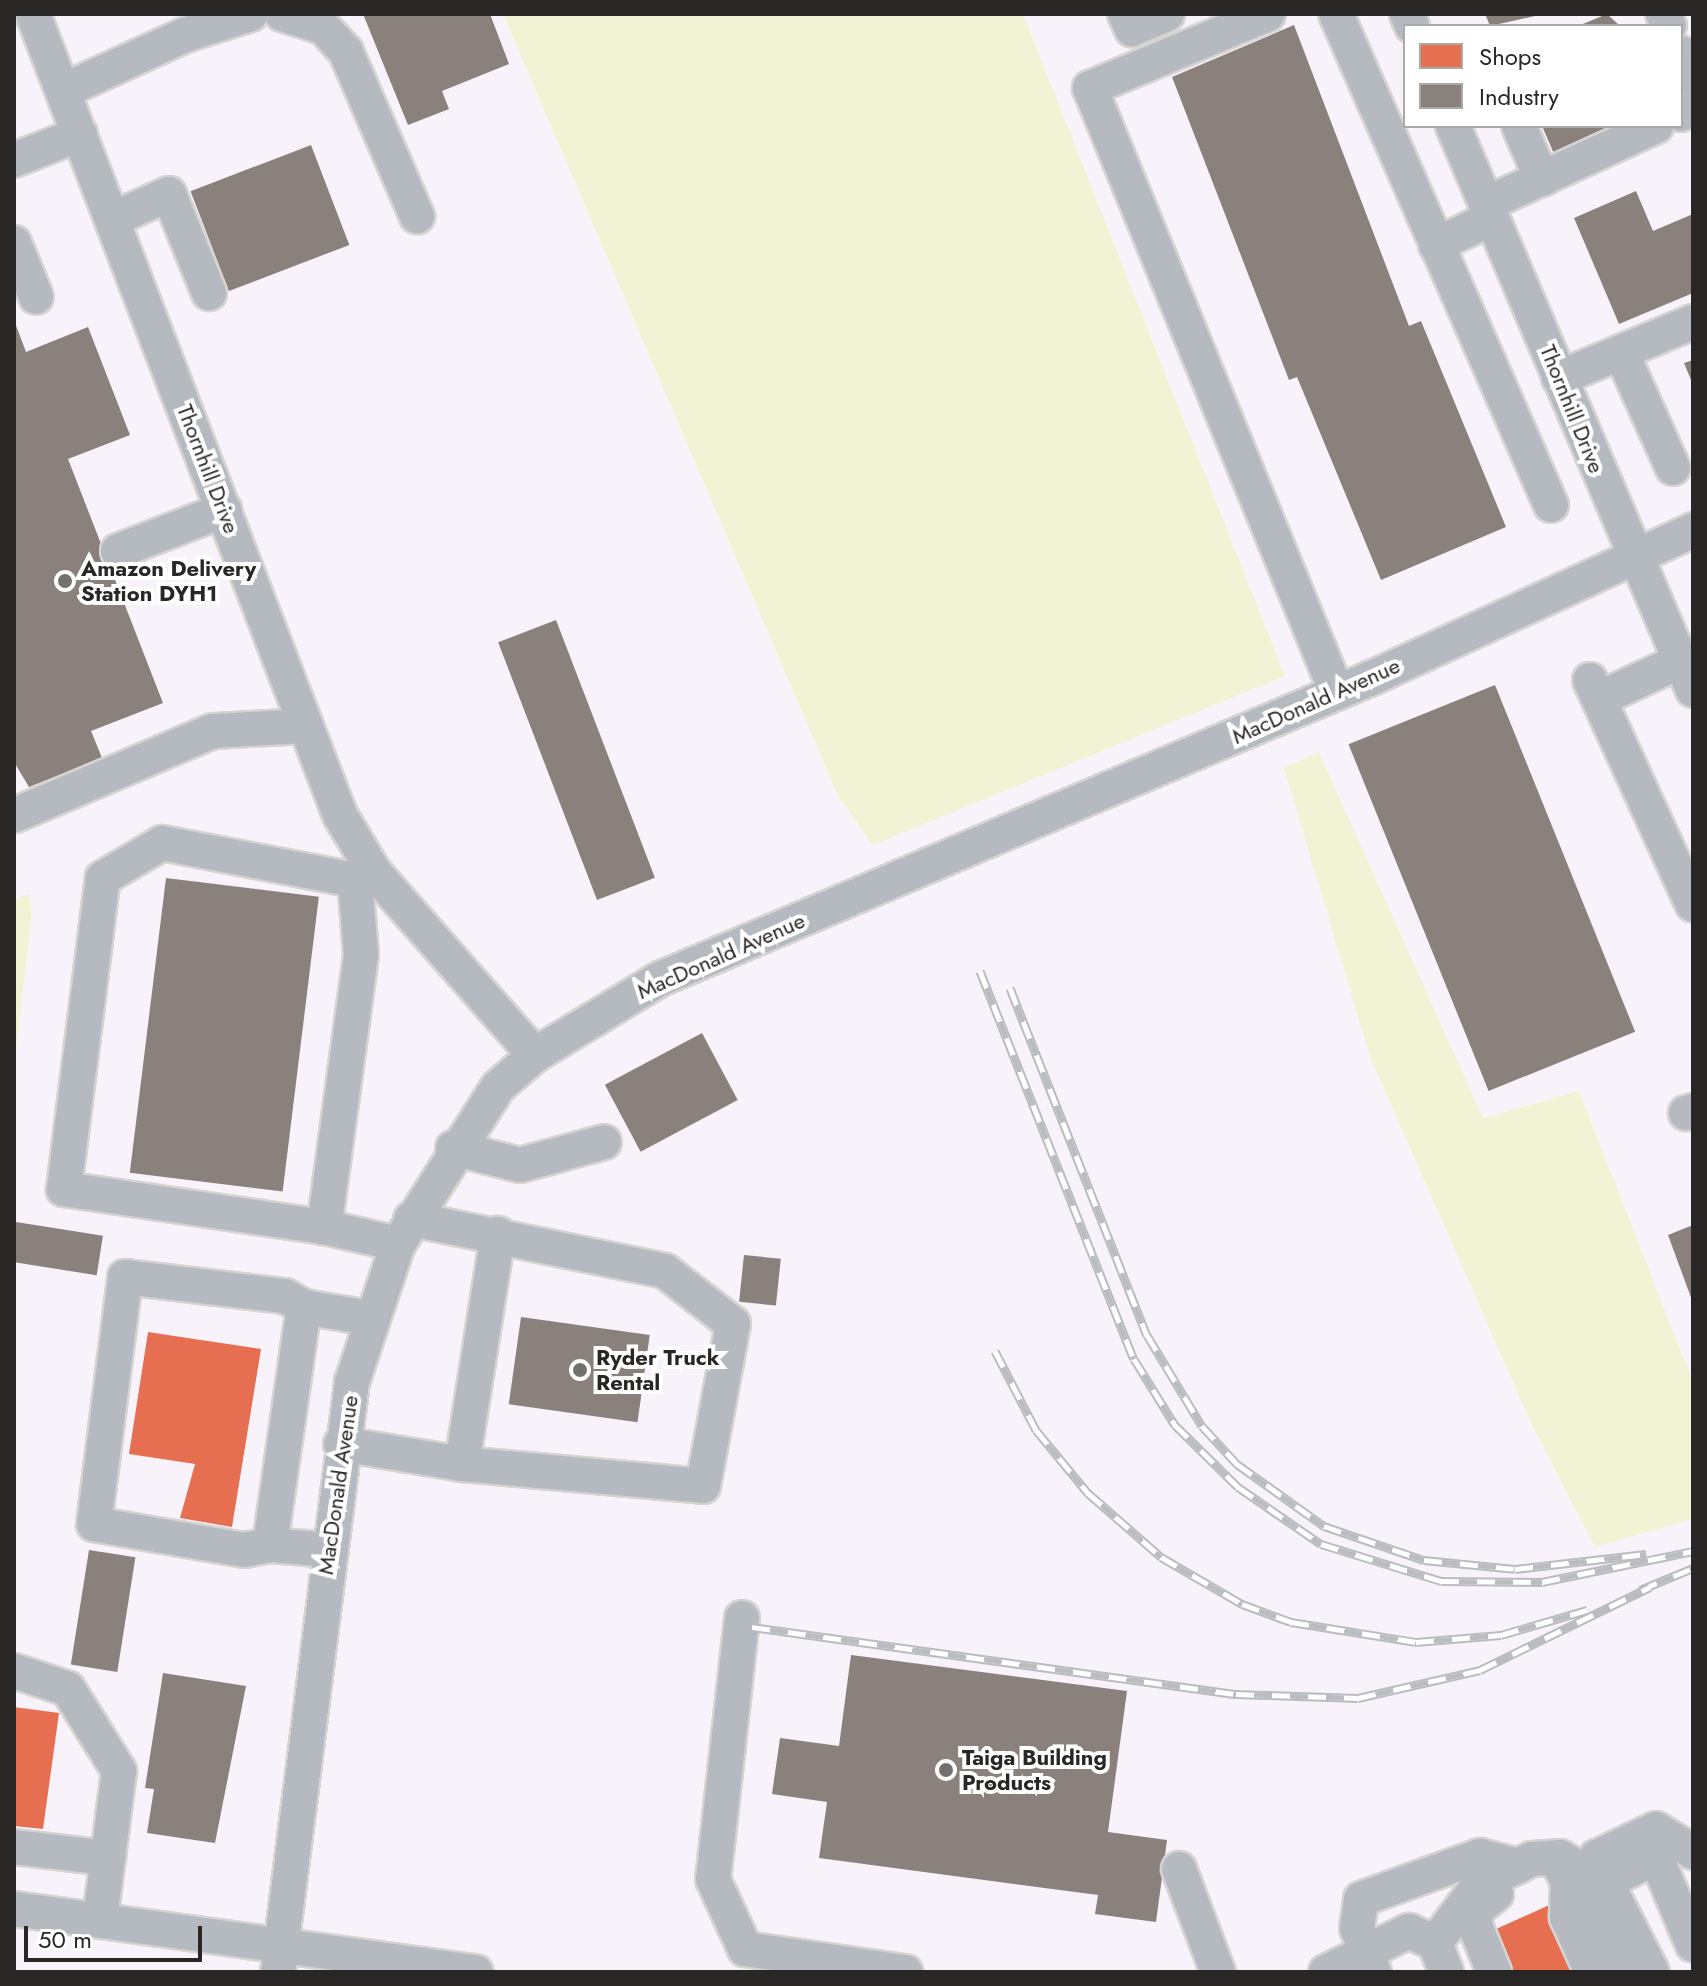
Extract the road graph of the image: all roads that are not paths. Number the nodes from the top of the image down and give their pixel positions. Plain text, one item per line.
1 (33, 14) edge
2 (251, 14) edge
3 (282, 14) edge
4 (1125, 14) edge
5 (1167, 14) edge
6 (1268, 14) edge
7 (1336, 14) edge
8 (1683, 57) edge
9 (1693, 79) edge
10 (65, 90) junction
11 (1454, 128) edge
12 (1520, 128) edge
13 (1652, 128) edge
14 (80, 134) junction
15 (14, 160) edge
16 (1542, 179) junction
17 (1489, 211) junction
18 (417, 216) dead end
19 (113, 219) junction
20 (14, 243) edge
21 (1436, 245) junction
22 (209, 293) dead end
23 (36, 297) dead end
24 (1693, 322) edge
25 (1621, 352) junction
26 (1559, 378) junction
27 (1673, 468) dead end
28 (1551, 505) dead end
29 (224, 510) junction
30 (1693, 530) edge
31 (118, 551) dead end
32 (1632, 556) junction
33 (1686, 676) edge
34 (1337, 693) junction
35 (306, 726) junction
36 (15, 815) edge
37 (364, 876) junction
38 (1693, 905) edge
39 (535, 1055) junction
40 (604, 1142) dead end
41 (453, 1148) junction
42 (324, 1227) junction
43 (405, 1231) junction
44 (498, 1234) junction
45 (304, 1307) junction
46 (370, 1318) junction
47 (341, 1444) junction
48 (462, 1464) junction
49 (270, 1545) junction
50 (329, 1550) junction
51 (742, 1618) dead end
52 (14, 1671) edge
53 (14, 1847) edge
54 (1693, 1852) edge
55 (108, 1858) junction
56 (1532, 1860) junction
57 (1179, 1869) dead end
58 (1587, 1886) junction
59 (14, 1909) edge
60 (100, 1920) junction
61 (1693, 1945) edge
62 (1440, 1957) edge
63 (281, 1958) edge
64 (1370, 1961) edge
65 (476, 1972) edge
66 (905, 1972) edge
67 (1218, 1972) edge
68 (1326, 1972) edge
69 (1494, 1972) edge
70 (1592, 1972) edge
71 (1607, 1972) edge
72 (1622, 1972) edge
73 (1652, 1972) edge

1 - 10 street, Thornhill Drive
2 - 10 street
3 - 18 street
4 - 5 street
6 - 34 street
7 - 21 street
8 - 9 street
10 - 14 street, Thornhill Drive
11 - 17 street, Thornhill Drive
12 - 16 street
13 - 16 street
14 - 15 street
14 - 19 street, Thornhill Drive
16 - 17 street
17 - 21 street
17 - 26 street, Thornhill Drive
19 - 22 street
19 - 29 street, Thornhill Drive
20 - 23 street
21 - 28 street
24 - 25 street
25 - 26 street
25 - 27 street
26 - 32 street, Thornhill Drive
29 - 31 street
29 - 35 street, Thornhill Drive
30 - 32 street, MacDonald Avenue
32 - 33 street, Thornhill Drive
32 - 34 street, MacDonald Avenue
33 - 38 street
34 - 39 street, MacDonald Avenue
35 - 36 street
35 - 37 street, Thornhill Drive
37 - 39 street, Thornhill Drive
37 - 42 street
37 - 42 street
39 - 41 street, MacDonald Avenue
40 - 41 street
41 - 43 street, MacDonald Avenue
42 - 43 street
43 - 44 street
43 - 46 street, MacDonald Avenue
44 - 48 street
44 - 48 street
45 - 46 street
45 - 49 street
45 - 49 street
46 - 47 street, MacDonald Avenue
47 - 48 street
47 - 50 street, MacDonald Avenue
49 - 50 street
50 - 63 street, MacDonald Avenue
51 - 66 street
52 - 55 street
53 - 55 street
54 - 58 street
55 - 60 street
56 - 58 street
56 - 62 street
56 - 64 street
57 - 67 street
58 - 61 street
58 - 69 street
58 - 70 street
58 - 71 street
58 - 72 street
58 - 73 street
59 - 60 street
60 - 63 street
62 - 64 street
63 - 65 street
64 - 68 street

